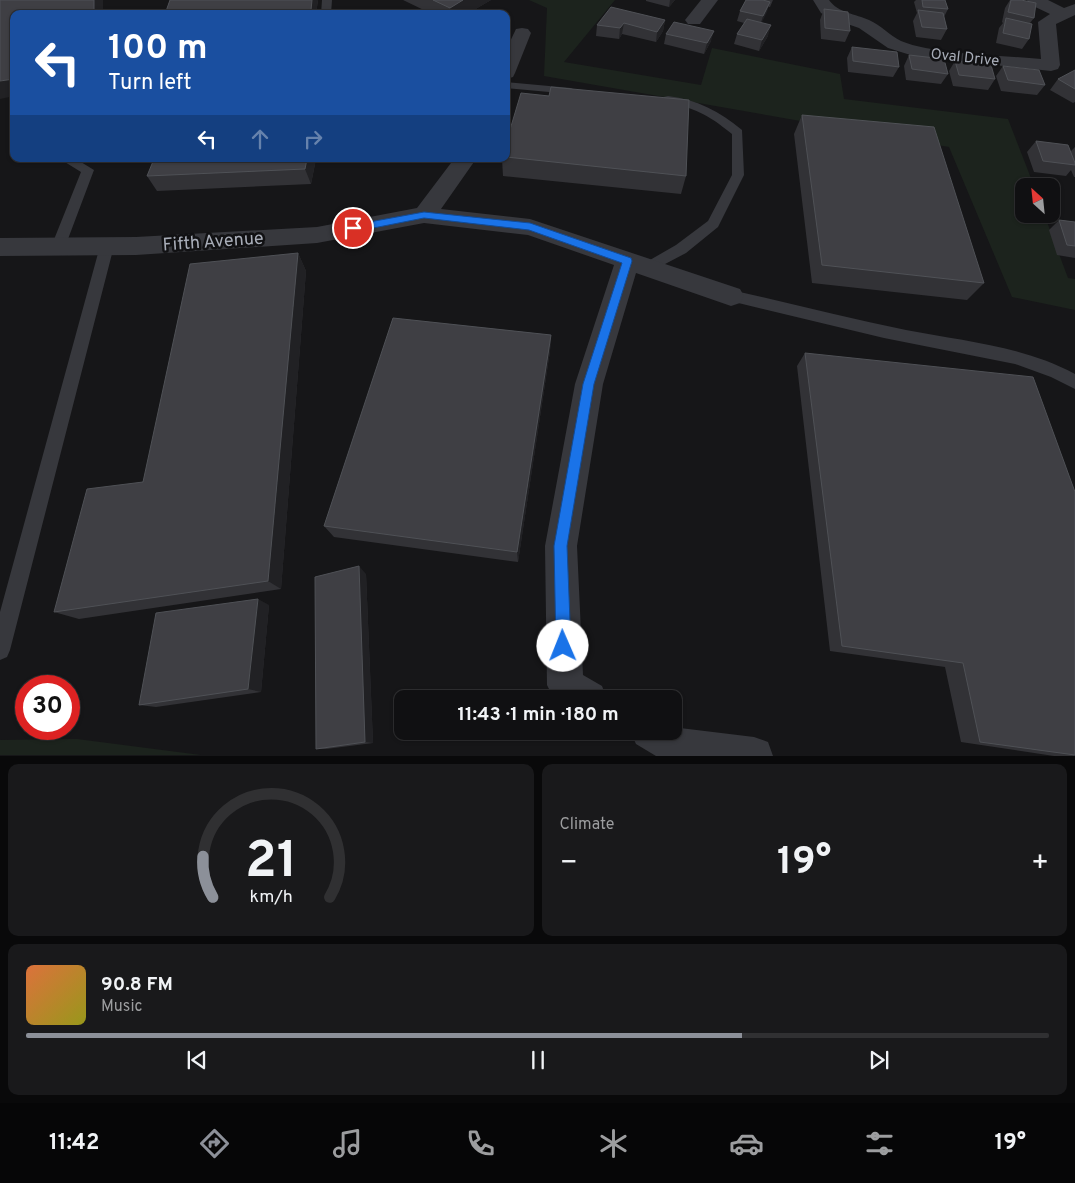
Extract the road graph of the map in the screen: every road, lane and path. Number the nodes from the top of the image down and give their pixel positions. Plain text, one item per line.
1 (710, 0) edge
2 (821, 0) edge
3 (1035, 0) edge
4 (1069, 11) edge
5 (694, 20) dead end
6 (522, 33) dead end
7 (510, 52) edge
8 (510, 86) edge
9 (579, 92) edge
10 (655, 98) edge
11 (72, 162) edge
12 (463, 162) edge
13 (424, 215) junction
14 (107, 246) junction
15 (0, 247) edge
16 (58, 247) junction
17 (638, 264) junction
18 (731, 296) joint
19 (1075, 382) edge
20 (0, 650) edge
21 (573, 690) edge
22 (665, 740) edge
23 (754, 756) edge

1 - 5 street
2 - 4 street, Oval Drive
3 - 4 street
6 - 7 street
8 - 9 lane
10 - 17 lane
11 - 16 lane
12 - 13 street
13 - 14 street, Fifth Avenue
13 - 17 street, Fifth Avenue
14 - 16 street, Fifth Avenue
14 - 20 lane
15 - 16 street, Fifth Avenue
17 - 18 street, Fifth Avenue
17 - 21 street
18 - 19 lane
22 - 23 street

